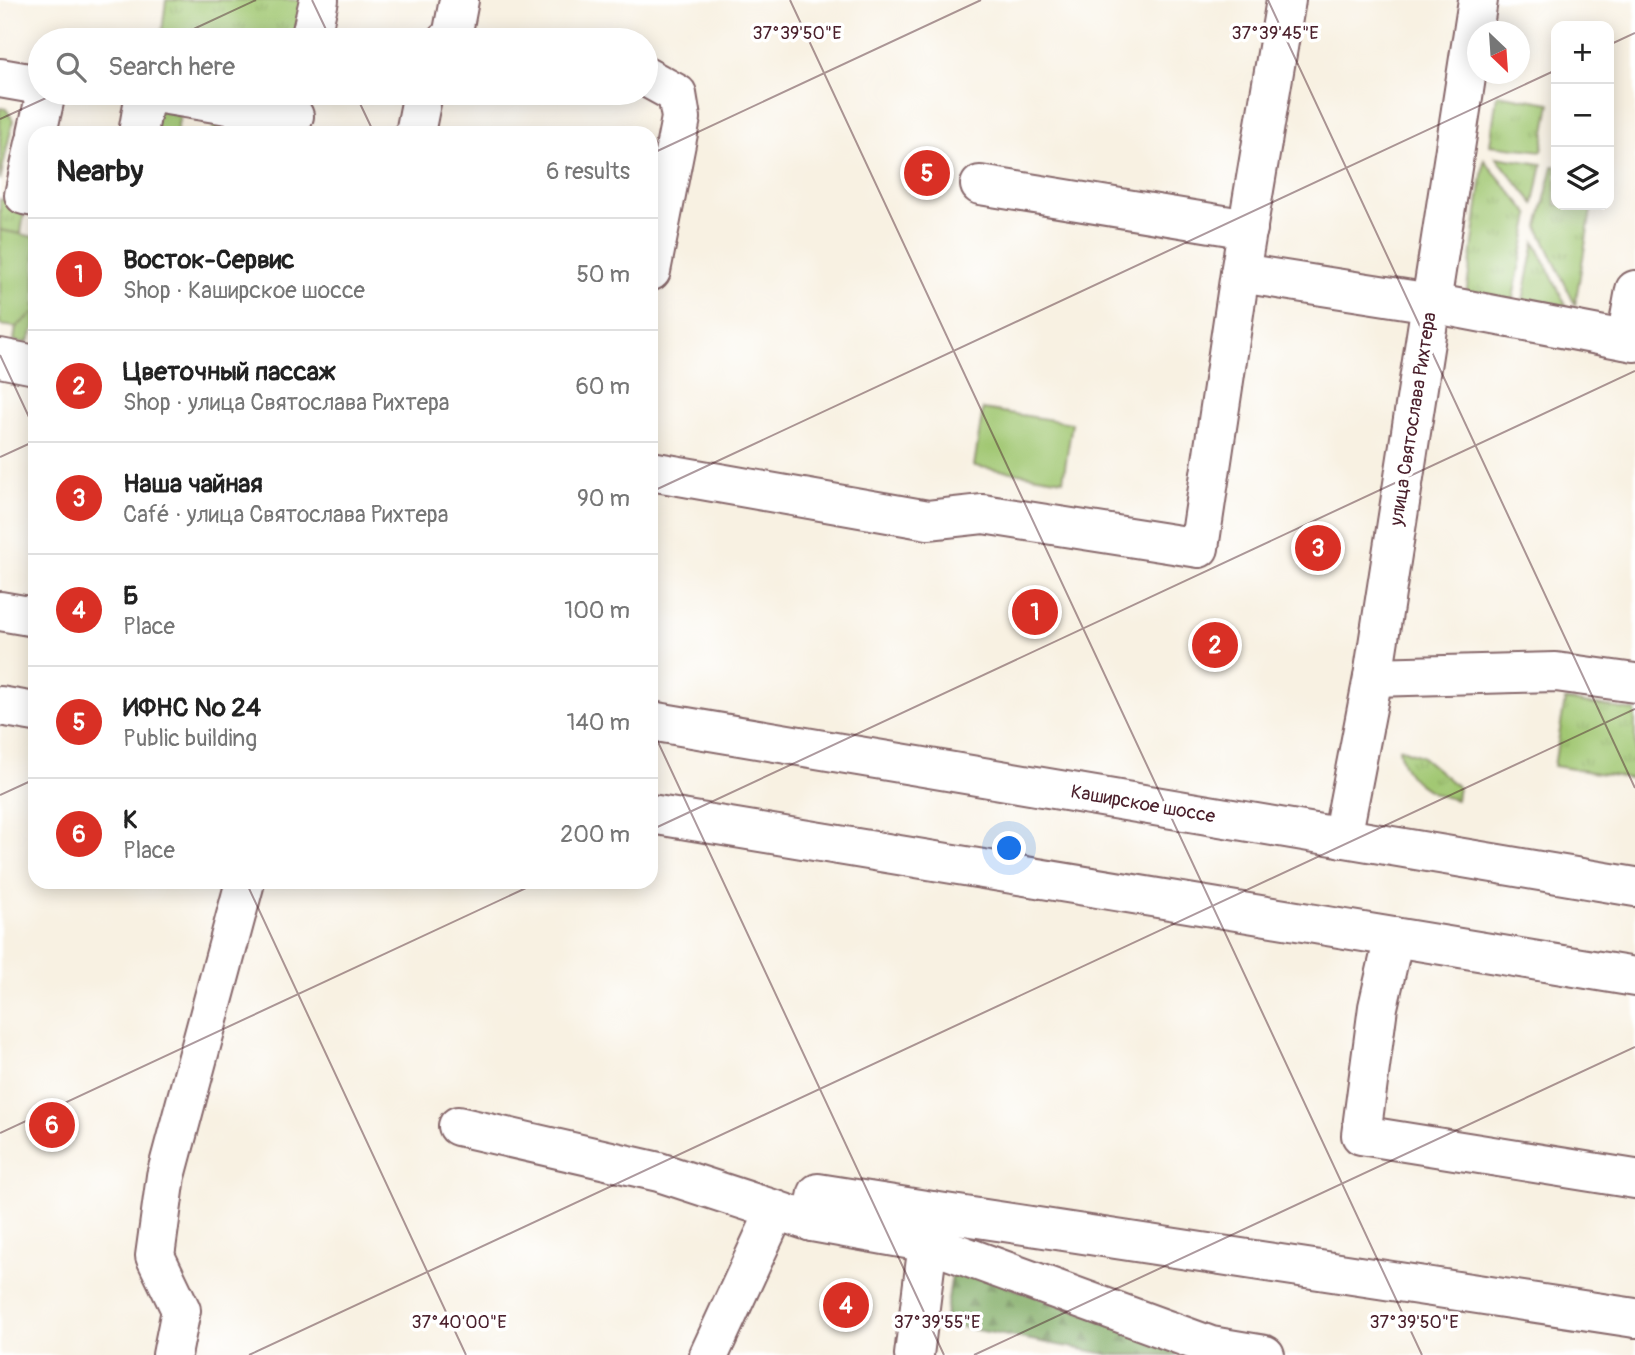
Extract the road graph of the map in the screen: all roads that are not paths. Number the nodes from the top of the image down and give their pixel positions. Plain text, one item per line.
1 (319, 0) edge
2 (459, 0) edge
3 (1286, 0) edge
4 (1478, 0) edge
5 (313, 28) edge
6 (458, 28) edge
7 (0, 78) edge
8 (28, 83) edge
9 (658, 84) edge
10 (43, 105) edge
11 (143, 105) edge
12 (235, 105) edge
13 (421, 105) edge
14 (295, 114) edge
15 (39, 126) edge
16 (139, 126) edge
17 (416, 126) edge
18 (28, 176) edge
19 (980, 185) dead end
20 (28, 196) edge
21 (1248, 229) junction
22 (658, 235) edge
23 (1240, 273) junction
24 (1635, 290) edge
25 (1431, 303) junction
26 (1631, 341) edge
27 (0, 358) edge
28 (28, 364) edge
29 (658, 472) edge
30 (0, 611) edge
31 (28, 616) edge
32 (1373, 677) junction
33 (1635, 683) edge
34 (0, 706) edge
35 (28, 711) edge
36 (658, 722) edge
37 (658, 815) edge
38 (1342, 838) junction
39 (1635, 887) edge
40 (243, 889) edge
41 (1394, 937) junction
42 (1635, 977) edge
43 (458, 1126) dead end
44 (1635, 1179) edge
45 (794, 1216) junction
46 (930, 1227) junction
47 (1635, 1318) edge
48 (173, 1355) edge
49 (709, 1355) edge
50 (914, 1355) edge
51 (1265, 1355) edge

1 - 5 main road
2 - 6 main road
3 - 21 main road
4 - 25 main road, улица Святослава Рихтера
7 - 8 main road
9 - 22 main road
10 - 15 main road
11 - 16 main road
12 - 14 main road
13 - 17 main road
18 - 20 main road
19 - 21 main road
21 - 23 main road
23 - 25 main road
23 - 29 main road
24 - 26 main road
25 - 26 main road
25 - 32 main road, улица Святослава Рихтера
27 - 28 main road
30 - 31 main road
32 - 33 main road
32 - 38 main road, улица Святослава Рихтера
34 - 35 main road
36 - 38 main road, Каширское шоссе
37 - 41 main road
38 - 39 main road, Каширское шоссе
40 - 48 main road
41 - 42 main road
41 - 44 main road
43 - 45 main road
45 - 46 main road
45 - 49 main road
46 - 47 main road
46 - 50 main road
46 - 51 main road

